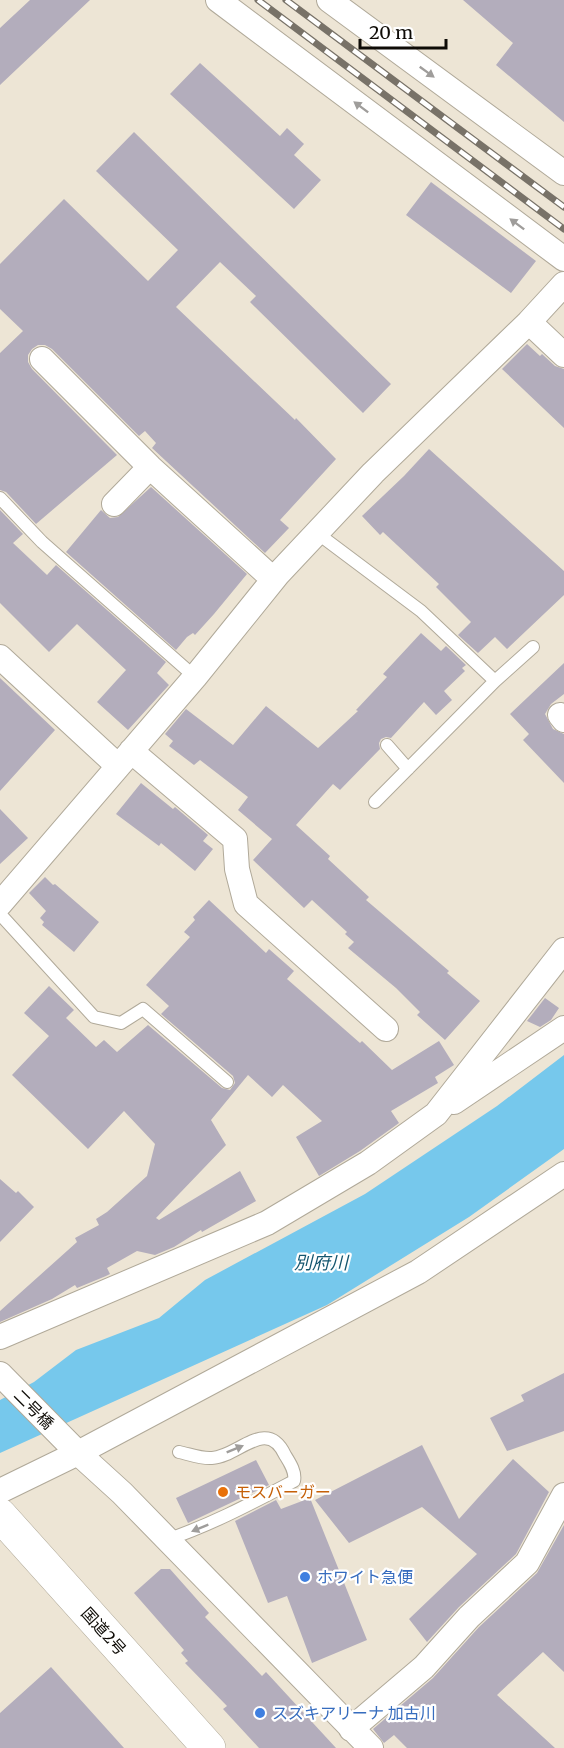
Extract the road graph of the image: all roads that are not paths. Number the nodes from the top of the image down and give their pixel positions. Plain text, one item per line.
1 (218, 0) edge
2 (329, 0) edge
3 (564, 173) edge
4 (564, 259) edge
5 (564, 284) edge
6 (529, 322) junction
7 (564, 355) edge
8 (42, 359) dead end
9 (150, 467) junction
10 (0, 498) edge
11 (114, 504) dead end
12 (317, 533) junction
13 (273, 579) junction
14 (533, 647) dead end
15 (0, 657) edge
16 (195, 677) junction
17 (495, 681) junction
18 (387, 745) dead end
19 (124, 759) junction
20 (408, 769) junction
21 (375, 802) dead end
22 (0, 904) edge
23 (0, 914) edge
24 (564, 950) edge
25 (564, 1028) edge
26 (386, 1029) dead end
27 (227, 1082) dead end
28 (436, 1114) junction
29 (564, 1174) edge
30 (0, 1337) edge
31 (0, 1374) edge
32 (73, 1448) junction
33 (179, 1452) dead end
34 (0, 1491) edge
35 (563, 1498) edge
36 (0, 1515) edge
37 (166, 1540) junction
38 (351, 1729) junction
39 (209, 1748) edge
40 (371, 1748) edge

4 -> 1 street
2 -> 3 street
5 - 6 street
6 - 7 street
6 - 12 street
8 - 9 street
9 - 11 street
9 - 13 street
10 - 16 lane
12 - 13 street
12 - 17 lane
13 - 16 street
14 - 17 lane
15 - 19 street
16 - 19 street
17 - 20 lane
18 - 20 lane
19 - 22 street
19 - 26 street
20 - 21 lane
23 - 27 lane
24 - 28 street
25 - 28 street
28 - 30 street
29 - 32 street
31 - 32 street, 二号橋
32 - 34 street
32 - 37 street, 二号橋
33 -> 37 lane
35 - 38 street
36 - 39 highway, 国道2号
37 - 38 street, 二号橋
38 - 40 street, 二号橋

